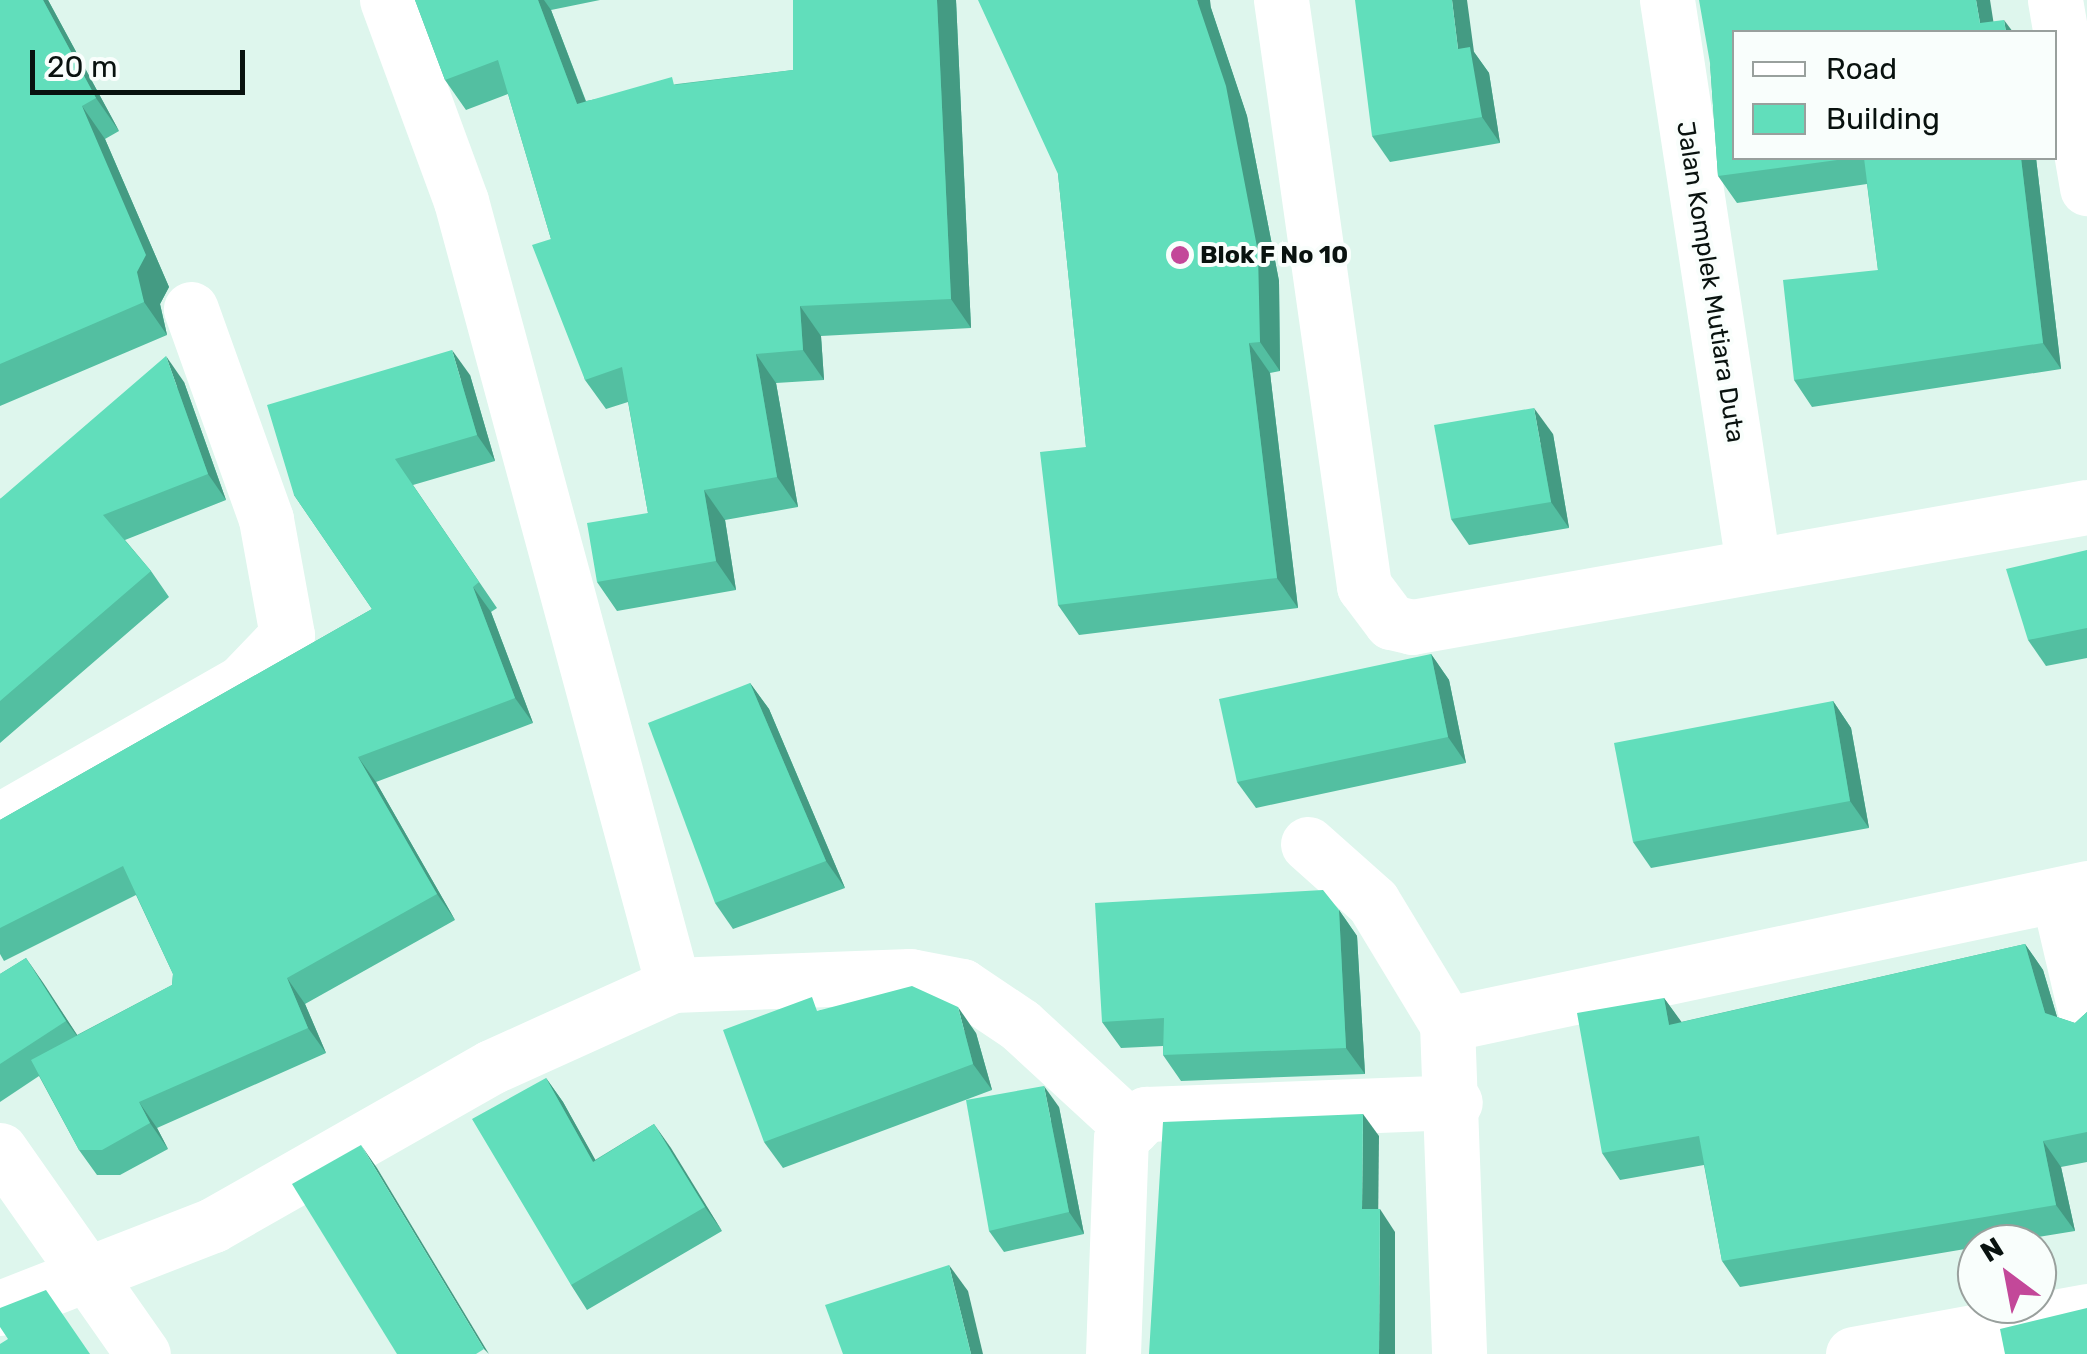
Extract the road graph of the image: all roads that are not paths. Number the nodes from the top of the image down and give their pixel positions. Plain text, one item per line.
1 (387, 0) edge
2 (1281, 0) edge
3 (1667, 0) edge
4 (2054, 0) edge
5 (2087, 188) edge
6 (191, 309) dead end
7 (2087, 507) edge
8 (1754, 564) junction
9 (0, 820) edge
10 (1308, 844) dead end
11 (2073, 891) edge
12 (673, 985) junction
13 (2087, 1018) edge
14 (1447, 1024) junction
15 (1455, 1102) junction
16 (1132, 1128) junction
17 (0, 1150) edge
18 (89, 1278) junction
19 (0, 1308) edge
20 (2087, 1311) edge
21 (143, 1354) edge
22 (1113, 1354) edge
23 (1459, 1354) edge
24 (1854, 1354) edge

1 - 12 street
2 - 8 street
3 - 8 street, Jalan Komplek Mutiara Duta
4 - 5 street
6 - 9 street
7 - 8 street
10 - 14 street
11 - 13 street
11 - 14 street
12 - 16 street
12 - 18 street
14 - 15 street
15 - 16 street
15 - 23 street
16 - 22 street
17 - 18 street
18 - 19 street
18 - 21 street
20 - 24 street

